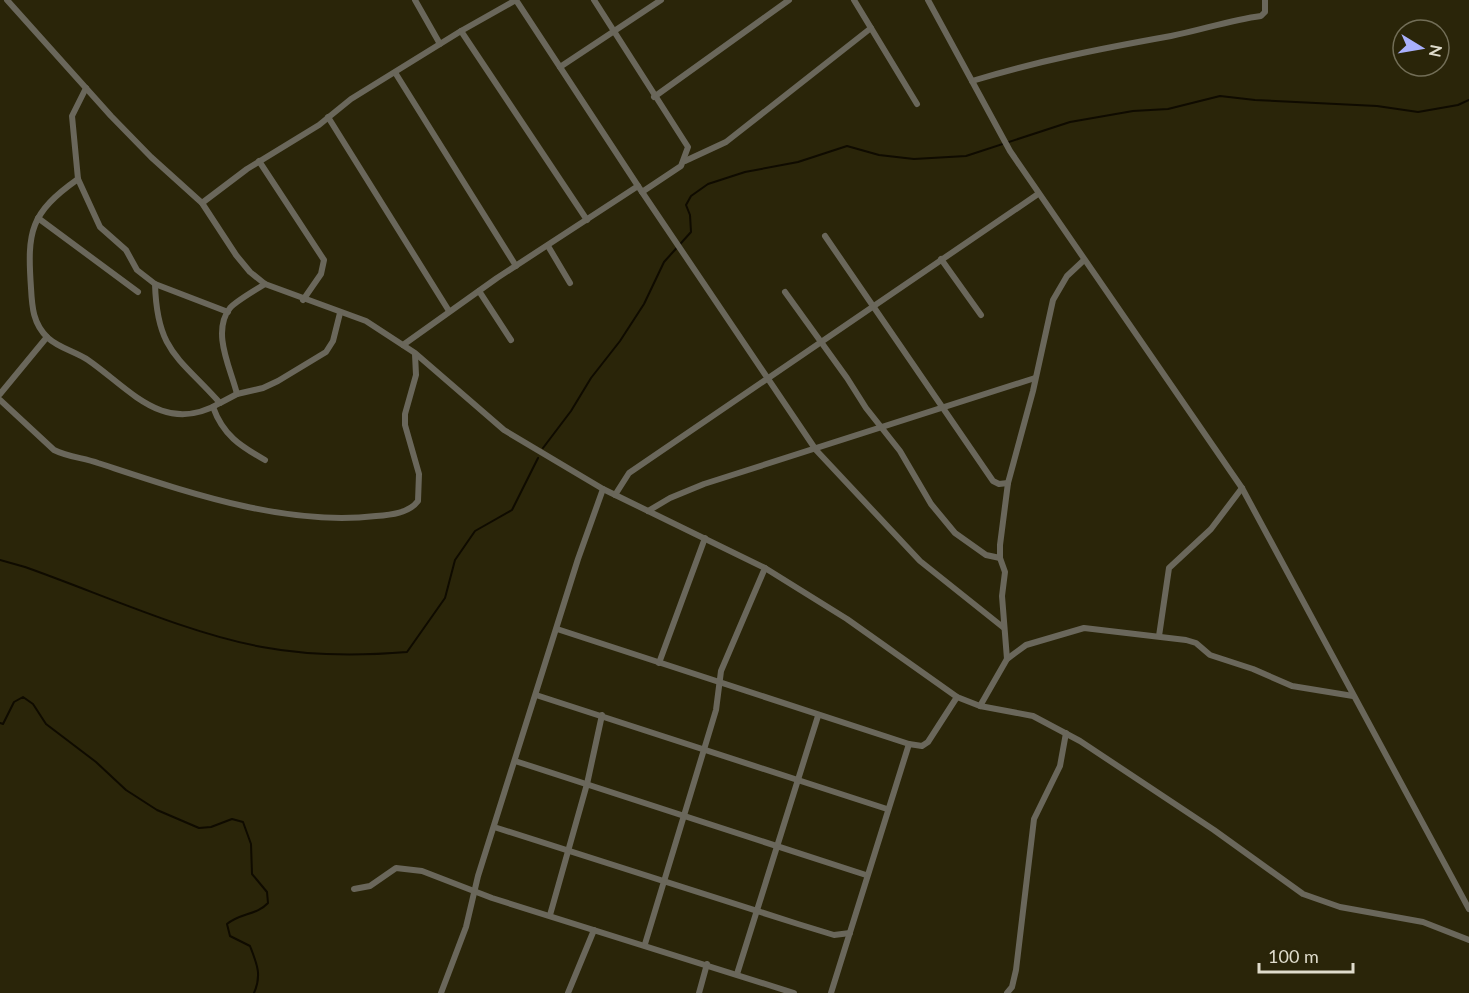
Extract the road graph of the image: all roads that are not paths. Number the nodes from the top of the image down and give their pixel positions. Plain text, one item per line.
1 (7, 0) edge
2 (415, 0) edge
3 (594, 0) edge
4 (661, 0) edge
5 (789, 0) edge
6 (854, 0) edge
7 (928, 0) edge
8 (1265, 0) edge
9 (871, 28) junction
10 (460, 31) junction
11 (612, 32) junction
12 (440, 44) junction
13 (560, 67) junction
14 (396, 74) junction
15 (972, 81) junction
16 (86, 88) junction
17 (654, 97) junction
18 (917, 104) dead end
19 (328, 117) junction
20 (259, 161) junction
21 (685, 161) junction
22 (78, 179) junction
23 (640, 189) junction
24 (1038, 194) junction
25 (202, 203) junction
26 (38, 218) junction
27 (586, 220) junction
28 (825, 236) dead end
29 (548, 246) junction
30 (941, 259) junction
31 (1083, 261) junction
32 (516, 266) junction
33 (570, 283) dead end
34 (155, 284) junction
35 (265, 284) junction
36 (478, 291) junction
37 (138, 292) dead end
38 (784, 292) dead end
39 (303, 300) junction
40 (874, 306) junction
41 (449, 311) junction
42 (228, 312) junction
43 (340, 313) junction
44 (981, 315) dead end
45 (47, 337) junction
46 (511, 340) dead end
47 (819, 342) junction
48 (403, 345) junction
49 (415, 354) junction
50 (767, 378) junction
51 (1035, 378) junction
52 (0, 381) edge
53 (7, 385) junction
54 (0, 394) edge
55 (237, 394) junction
56 (0, 400) edge
57 (220, 403) junction
58 (213, 407) junction
59 (943, 408) junction
60 (882, 429) junction
61 (816, 450) junction
62 (265, 460) dead end
63 (1008, 483) junction
64 (1242, 488) junction
65 (603, 489) junction
66 (615, 495) junction
67 (648, 512) junction
68 (705, 538) junction
69 (1000, 558) junction
70 (765, 568) junction
71 (1004, 628) junction
72 (557, 629) junction
73 (1159, 636) junction
74 (1007, 659) junction
75 (659, 663) junction
76 (720, 683) junction
77 (536, 695) junction
78 (1353, 696) junction
79 (957, 697) junction
80 (980, 706) junction
81 (602, 715) junction
82 (818, 716) junction
83 (1066, 733) junction
84 (909, 744) junction
85 (704, 751) junction
86 (515, 761) junction
87 (796, 781) junction
88 (586, 784) junction
89 (887, 809) junction
90 (684, 815) junction
91 (494, 827) junction
92 (775, 847) junction
93 (569, 851) junction
94 (866, 875) junction
95 (664, 881) junction
96 (354, 889) dead end
97 (474, 889) junction
98 (1467, 901) edge
99 (1469, 909) edge
100 (756, 910) junction
101 (550, 915) junction
102 (594, 930) junction
103 (850, 933) junction
104 (1469, 940) edge
105 (645, 944) junction
106 (707, 964) junction
107 (736, 974) junction
108 (441, 993) edge
109 (568, 993) edge
110 (699, 993) edge
111 (794, 993) edge
112 (831, 993) edge
113 (1007, 993) edge

1 - 16 street
2 - 12 street
3 - 11 street
4 - 11 street
5 - 17 street
6 - 9 street
7 - 15 street
8 - 15 street
9 - 18 street
9 - 21 street
10 - 12 street
10 - 13 street
10 - 27 street
11 - 13 street
11 - 17 street
12 - 14 street
13 - 23 street
14 - 19 street
14 - 32 street
15 - 24 street
16 - 22 street
16 - 25 street
17 - 21 street
19 - 20 street
19 - 41 street
20 - 25 street
20 - 39 street
21 - 23 street
22 - 26 street
22 - 34 street
23 - 27 street
23 - 50 street
24 - 30 street
24 - 31 street
25 - 35 street
26 - 37 street
26 - 45 street
27 - 29 street
28 - 40 street
29 - 32 street
29 - 33 street
30 - 40 street
30 - 44 street
31 - 51 street
31 - 64 street
32 - 36 street
34 - 42 street
34 - 57 street
35 - 39 street
35 - 42 street
36 - 41 street
36 - 46 street
38 - 47 street
39 - 43 street
40 - 47 street
40 - 59 street
41 - 48 street
42 - 55 street
43 - 48 street
43 - 55 street
45 - 53 street
45 - 58 street
47 - 50 street
47 - 60 street
48 - 49 street
49 - 56 street
49 - 65 street
50 - 61 street
50 - 66 street
51 - 59 street
51 - 63 street
52 - 53 street
53 - 54 street
55 - 57 street
57 - 58 street
58 - 62 street
59 - 60 street
59 - 63 street
60 - 61 street
60 - 69 street
61 - 67 street
61 - 71 street
63 - 69 street
64 - 73 street
64 - 78 street
65 - 66 street
65 - 72 street
66 - 67 street
67 - 68 street
68 - 70 street
68 - 75 street
69 - 71 street
70 - 76 street
70 - 79 street
71 - 74 street
72 - 75 street
72 - 77 street
73 - 74 street
73 - 78 street
74 - 80 street
75 - 76 street
76 - 82 street
76 - 85 street
77 - 81 street
77 - 86 street
78 - 98 street
79 - 80 street
79 - 84 street
80 - 83 street
81 - 85 street
81 - 88 street
82 - 84 street
82 - 87 street
83 - 104 street
83 - 113 street
84 - 89 street
85 - 87 street
85 - 90 street
86 - 88 street
86 - 91 street
87 - 89 street
87 - 92 street
88 - 90 street
88 - 93 street
89 - 94 street
90 - 92 street
90 - 95 street
91 - 93 street
91 - 97 street
92 - 94 street
92 - 100 street
93 - 95 street
93 - 101 street
94 - 103 street
95 - 100 street
95 - 105 street
96 - 97 street
97 - 101 street
97 - 108 street
98 - 99 street
100 - 103 street
100 - 107 street
101 - 102 street
102 - 105 street
102 - 109 street
103 - 112 street
105 - 106 street
106 - 107 street
106 - 110 street
107 - 111 street

